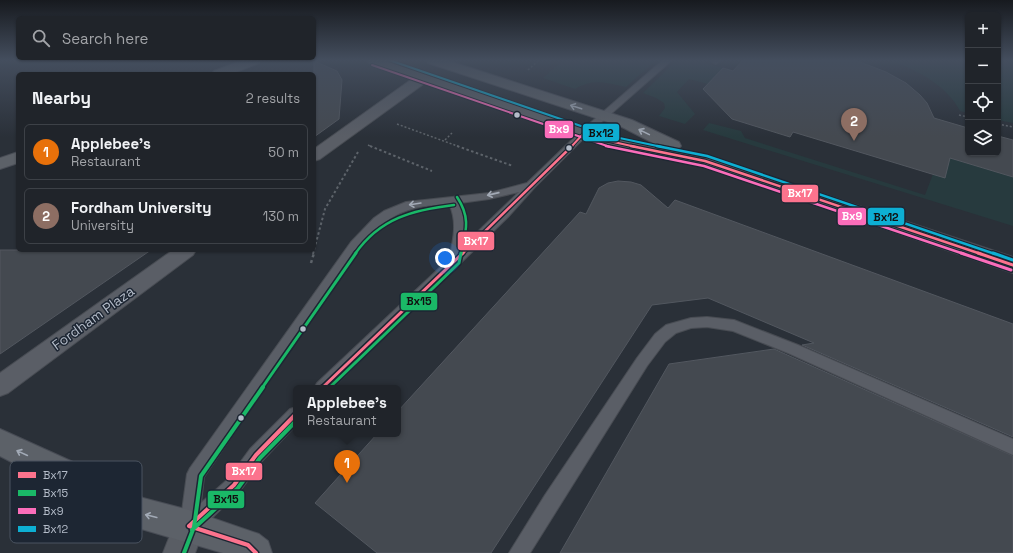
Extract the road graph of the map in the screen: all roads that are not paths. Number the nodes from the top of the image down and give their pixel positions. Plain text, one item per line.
1 (412, 86) edge
2 (449, 86) edge
3 (511, 86) edge
4 (639, 86) edge
5 (602, 116) junction
6 (584, 133) junction
7 (316, 155) edge
8 (16, 158) edge
9 (705, 161) junction
10 (0, 164) edge
11 (531, 185) junction
12 (453, 200) junction
13 (183, 252) edge
14 (455, 260) junction
15 (1013, 265) edge
16 (325, 385) edge
17 (0, 386) edge
18 (293, 417) edge
19 (0, 442) edge
20 (1013, 447) edge
21 (40, 461) edge
22 (142, 514) edge
23 (184, 539) edge
24 (256, 553) edge
25 (519, 553) edge

1 - 7 street
2 - 6 main road
5 -> 3 main road
4 - 5 lane
5 - 6 lane
9 -> 5 main road
6 - 9 main road
6 - 11 lane
8 - 10 main road
9 - 15 main road
11 -> 12 lane
11 - 14 lane
12 - 14 lane
12 -> 23 lane
13 - 17 street, Fordham Plaza
14 - 16 lane
18 - 23 lane
21 -> 19 main road
20 - 25 lane
23 -> 22 main road
23 - 24 main road

